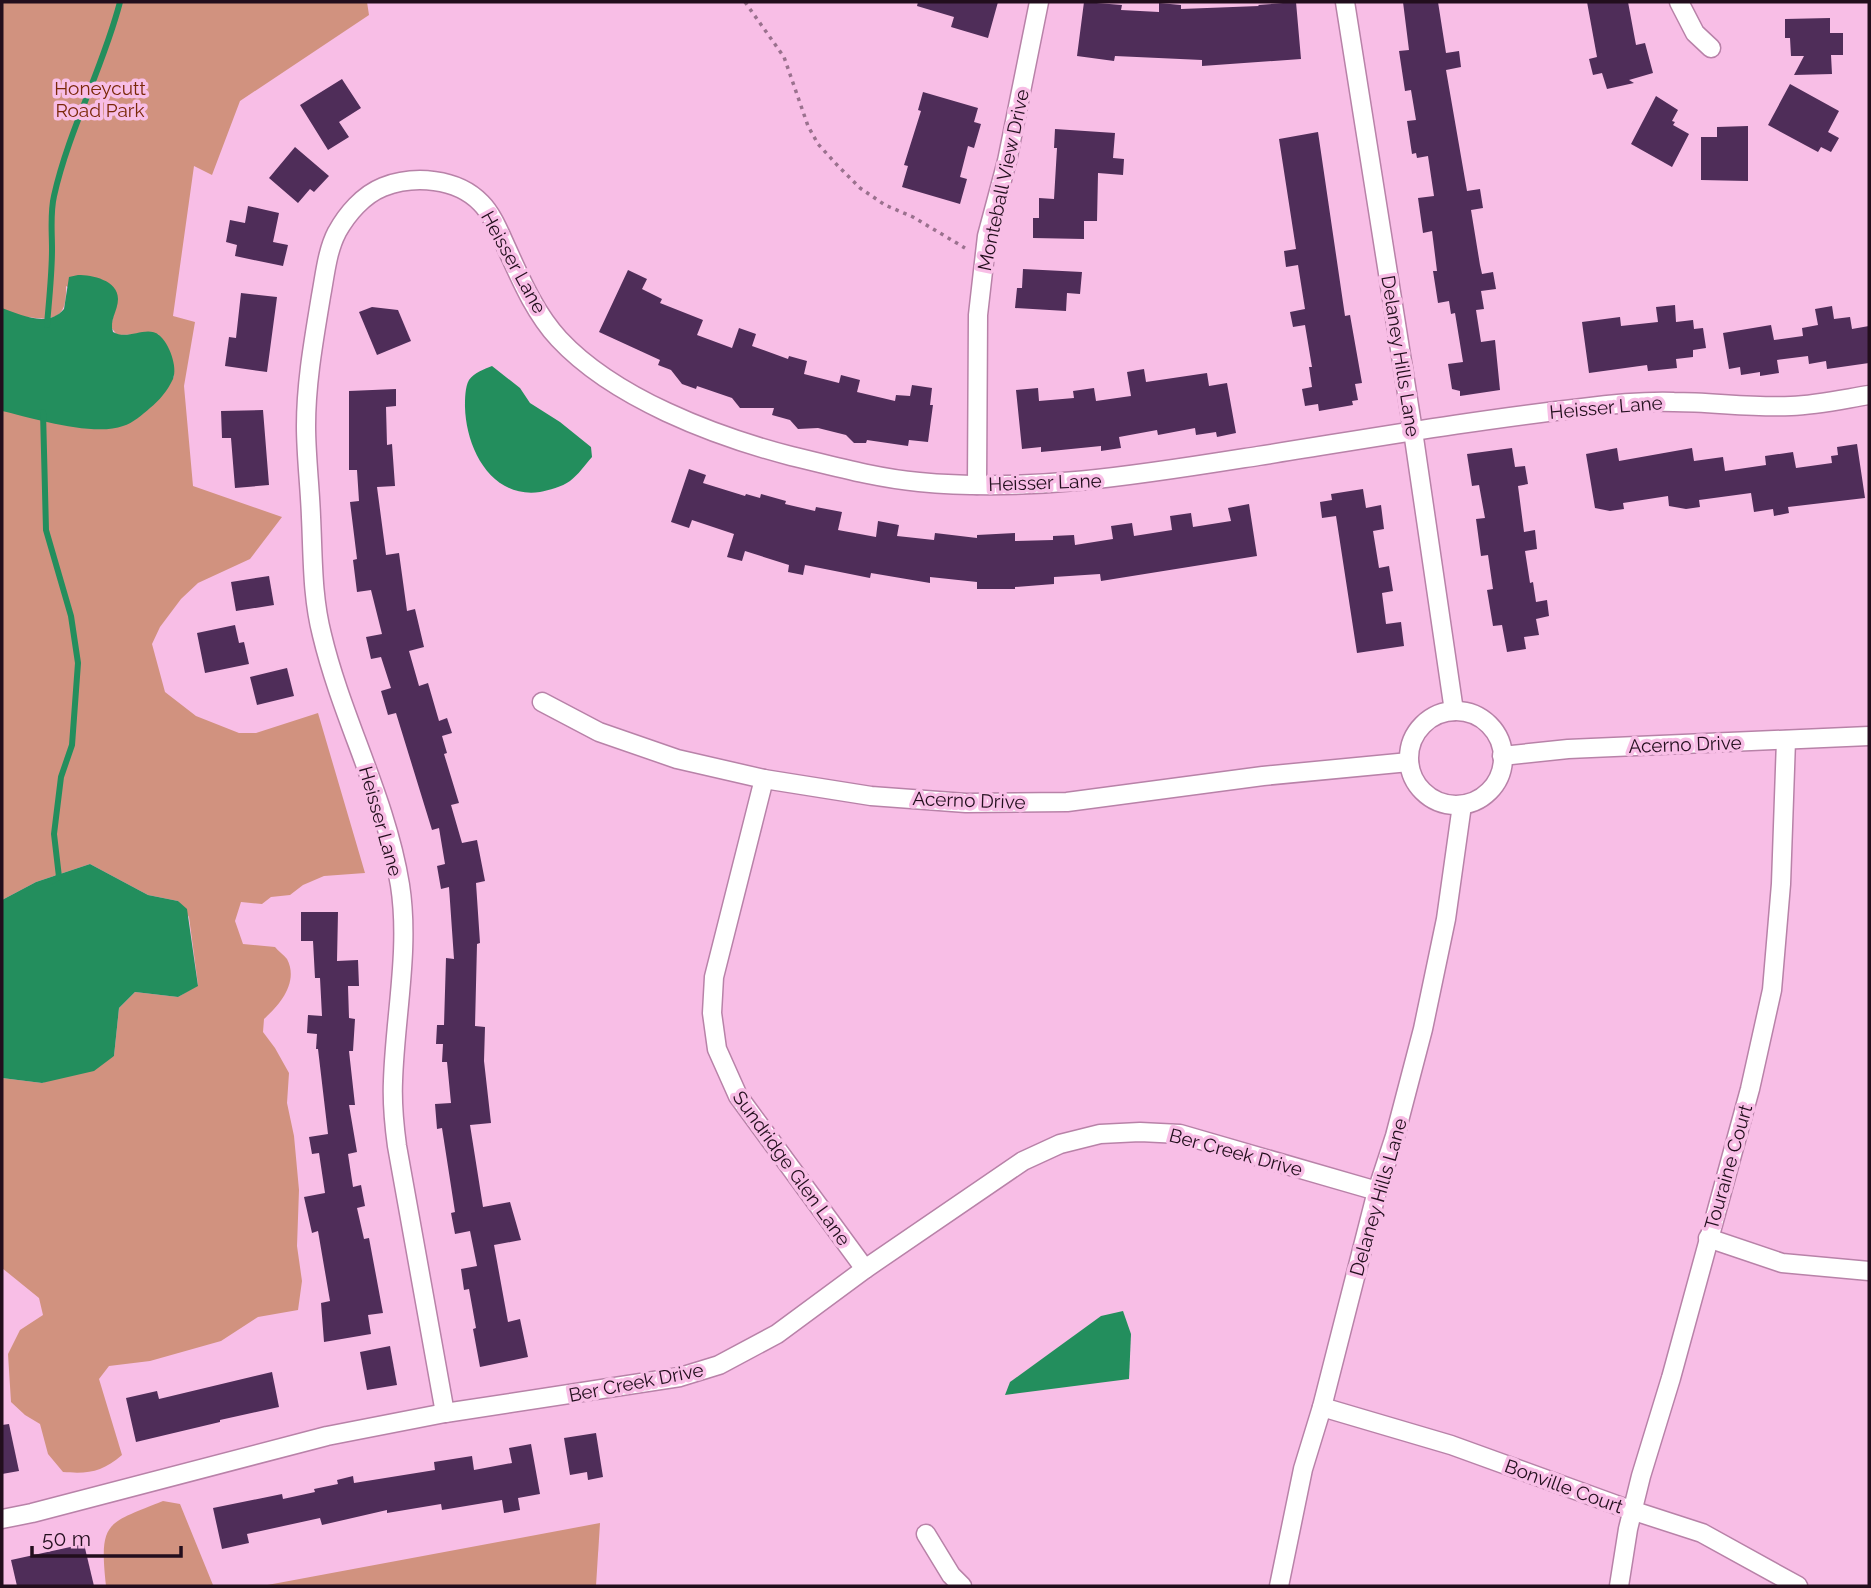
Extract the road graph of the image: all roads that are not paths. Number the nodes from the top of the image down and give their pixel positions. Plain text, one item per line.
1 (1039, 2) edge
2 (1345, 2) edge
3 (1679, 2) edge
4 (1711, 48) dead end
5 (1869, 395) edge
6 (1413, 431) junction
7 (977, 485) junction
8 (542, 702) dead end
9 (1454, 711) junction
10 (1869, 736) edge
11 (1786, 740) junction
12 (1502, 756) junction
13 (1409, 762) junction
14 (764, 779) junction
15 (1462, 805) junction
16 (1377, 1191) junction
17 (1708, 1238) junction
18 (864, 1269) junction
19 (1869, 1271) edge
20 (1322, 1407) junction
21 (445, 1413) junction
22 (1632, 1511) junction
23 (2, 1519) edge
24 (926, 1534) dead end
25 (962, 1586) edge
26 (1279, 1586) edge
27 (1619, 1586) edge
28 (1798, 1586) edge

1 - 7 street, Monteball View Drive
2 - 6 street, Delaney Hills Lane
3 - 4 street
5 - 6 street, Heisser Lane
6 - 7 street, Heisser Lane
6 - 9 street, Delaney Hills Lane
7 - 21 street, Heisser Lane
8 - 14 street, Acerno Drive
9 - 12 street
9 - 13 street
10 - 11 street, Acerno Drive
11 - 12 street, Acerno Drive
11 - 17 street, Touraine Court
12 - 15 street
13 - 14 street, Acerno Drive
13 - 15 street
14 - 18 street, Sundridge Glen Lane
15 - 16 street, Delaney Hills Lane
16 - 18 street, Ber Creek Drive
16 - 20 street, Delaney Hills Lane
17 - 19 street
17 - 22 street, Touraine Court
18 - 21 street, Ber Creek Drive
20 - 22 street, Bonville Court
20 - 26 street, Delaney Hills Lane
21 - 23 street, Ber Creek Drive
22 - 27 street, Touraine Court
22 - 28 street, Bonville Court
24 - 25 street

